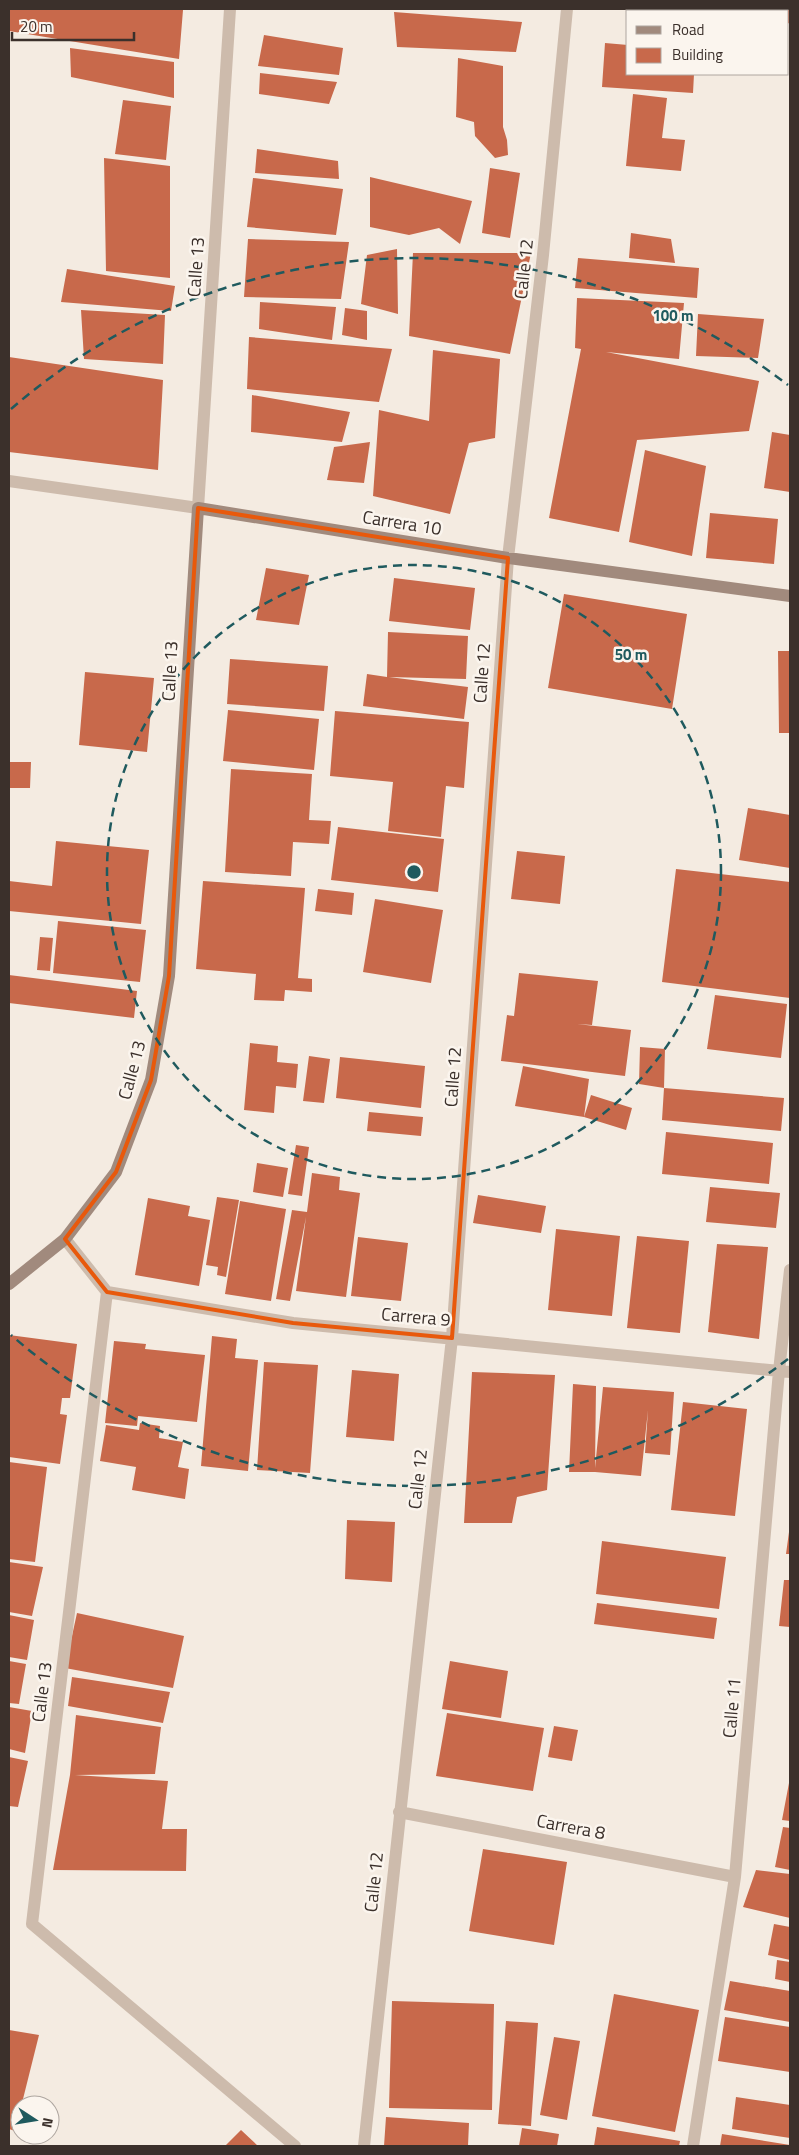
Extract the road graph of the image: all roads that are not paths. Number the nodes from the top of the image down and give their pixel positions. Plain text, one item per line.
1 (230, 9) edge
2 (567, 9) edge
3 (9, 482) edge
4 (198, 508) junction
5 (508, 558) junction
6 (790, 596) edge
7 (65, 1239) junction
8 (790, 1270) edge
9 (9, 1284) edge
10 (107, 1292) junction
11 (452, 1338) junction
12 (784, 1371) edge
13 (400, 1812) junction
14 (735, 1877) junction
15 (295, 2146) edge
16 (364, 2146) edge
17 (693, 2146) edge

1 - 4 street, Calle 13
2 - 5 street, Calle 12
3 - 4 street, Carrera 10
4 - 5 main road, Carrera 10
4 - 7 main road, Calle 13
5 - 6 main road, Carrera 10
5 - 11 street, Calle 12
7 - 9 main road, Calle 13
7 - 10 street
8 - 12 street, Calle 11
10 - 11 street, Carrera 9
10 - 15 street, Calle 13
11 - 12 street, Carrera 9
11 - 13 street, Calle 12
12 - 14 street, Calle 11
13 - 14 street, Carrera 8
13 - 16 street, Calle 12
14 - 17 street, Calle 11

